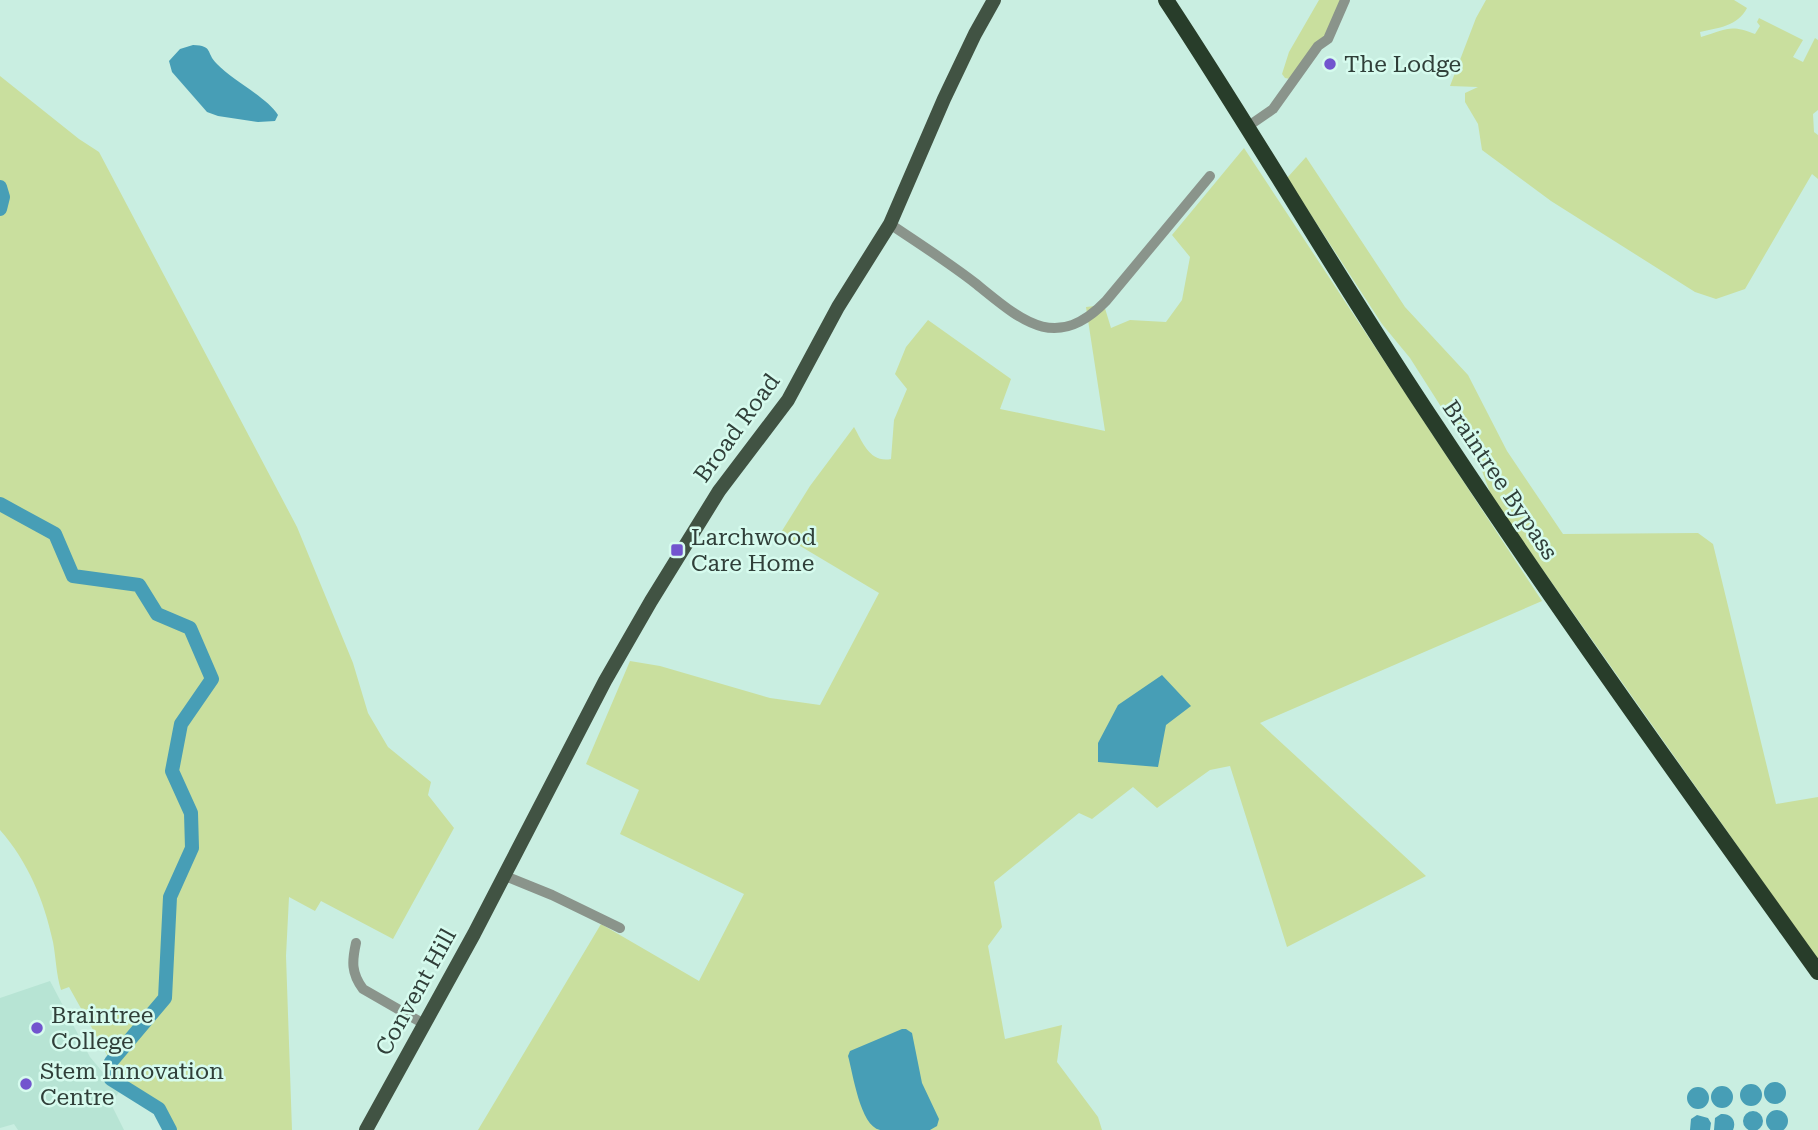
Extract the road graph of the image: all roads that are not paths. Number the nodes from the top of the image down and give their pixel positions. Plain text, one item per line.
1 (994, 0) edge
2 (1166, 0) edge
3 (1345, 0) edge
4 (1247, 127) junction
5 (1210, 176) dead end
6 (890, 224) junction
7 (505, 876) junction
8 (621, 928) dead end
9 (356, 943) dead end
10 (1818, 972) edge
11 (425, 1024) junction
12 (366, 1130) edge

1 - 6 main road, Broad Road
2 - 4 highway, Braintree Bypass
3 - 4 street
4 - 10 highway, Braintree Bypass
5 - 6 street
6 - 7 main road, Broad Road
7 - 8 street
7 - 11 main road, Convent Hill
9 - 11 street
11 - 12 main road, Convent Hill

